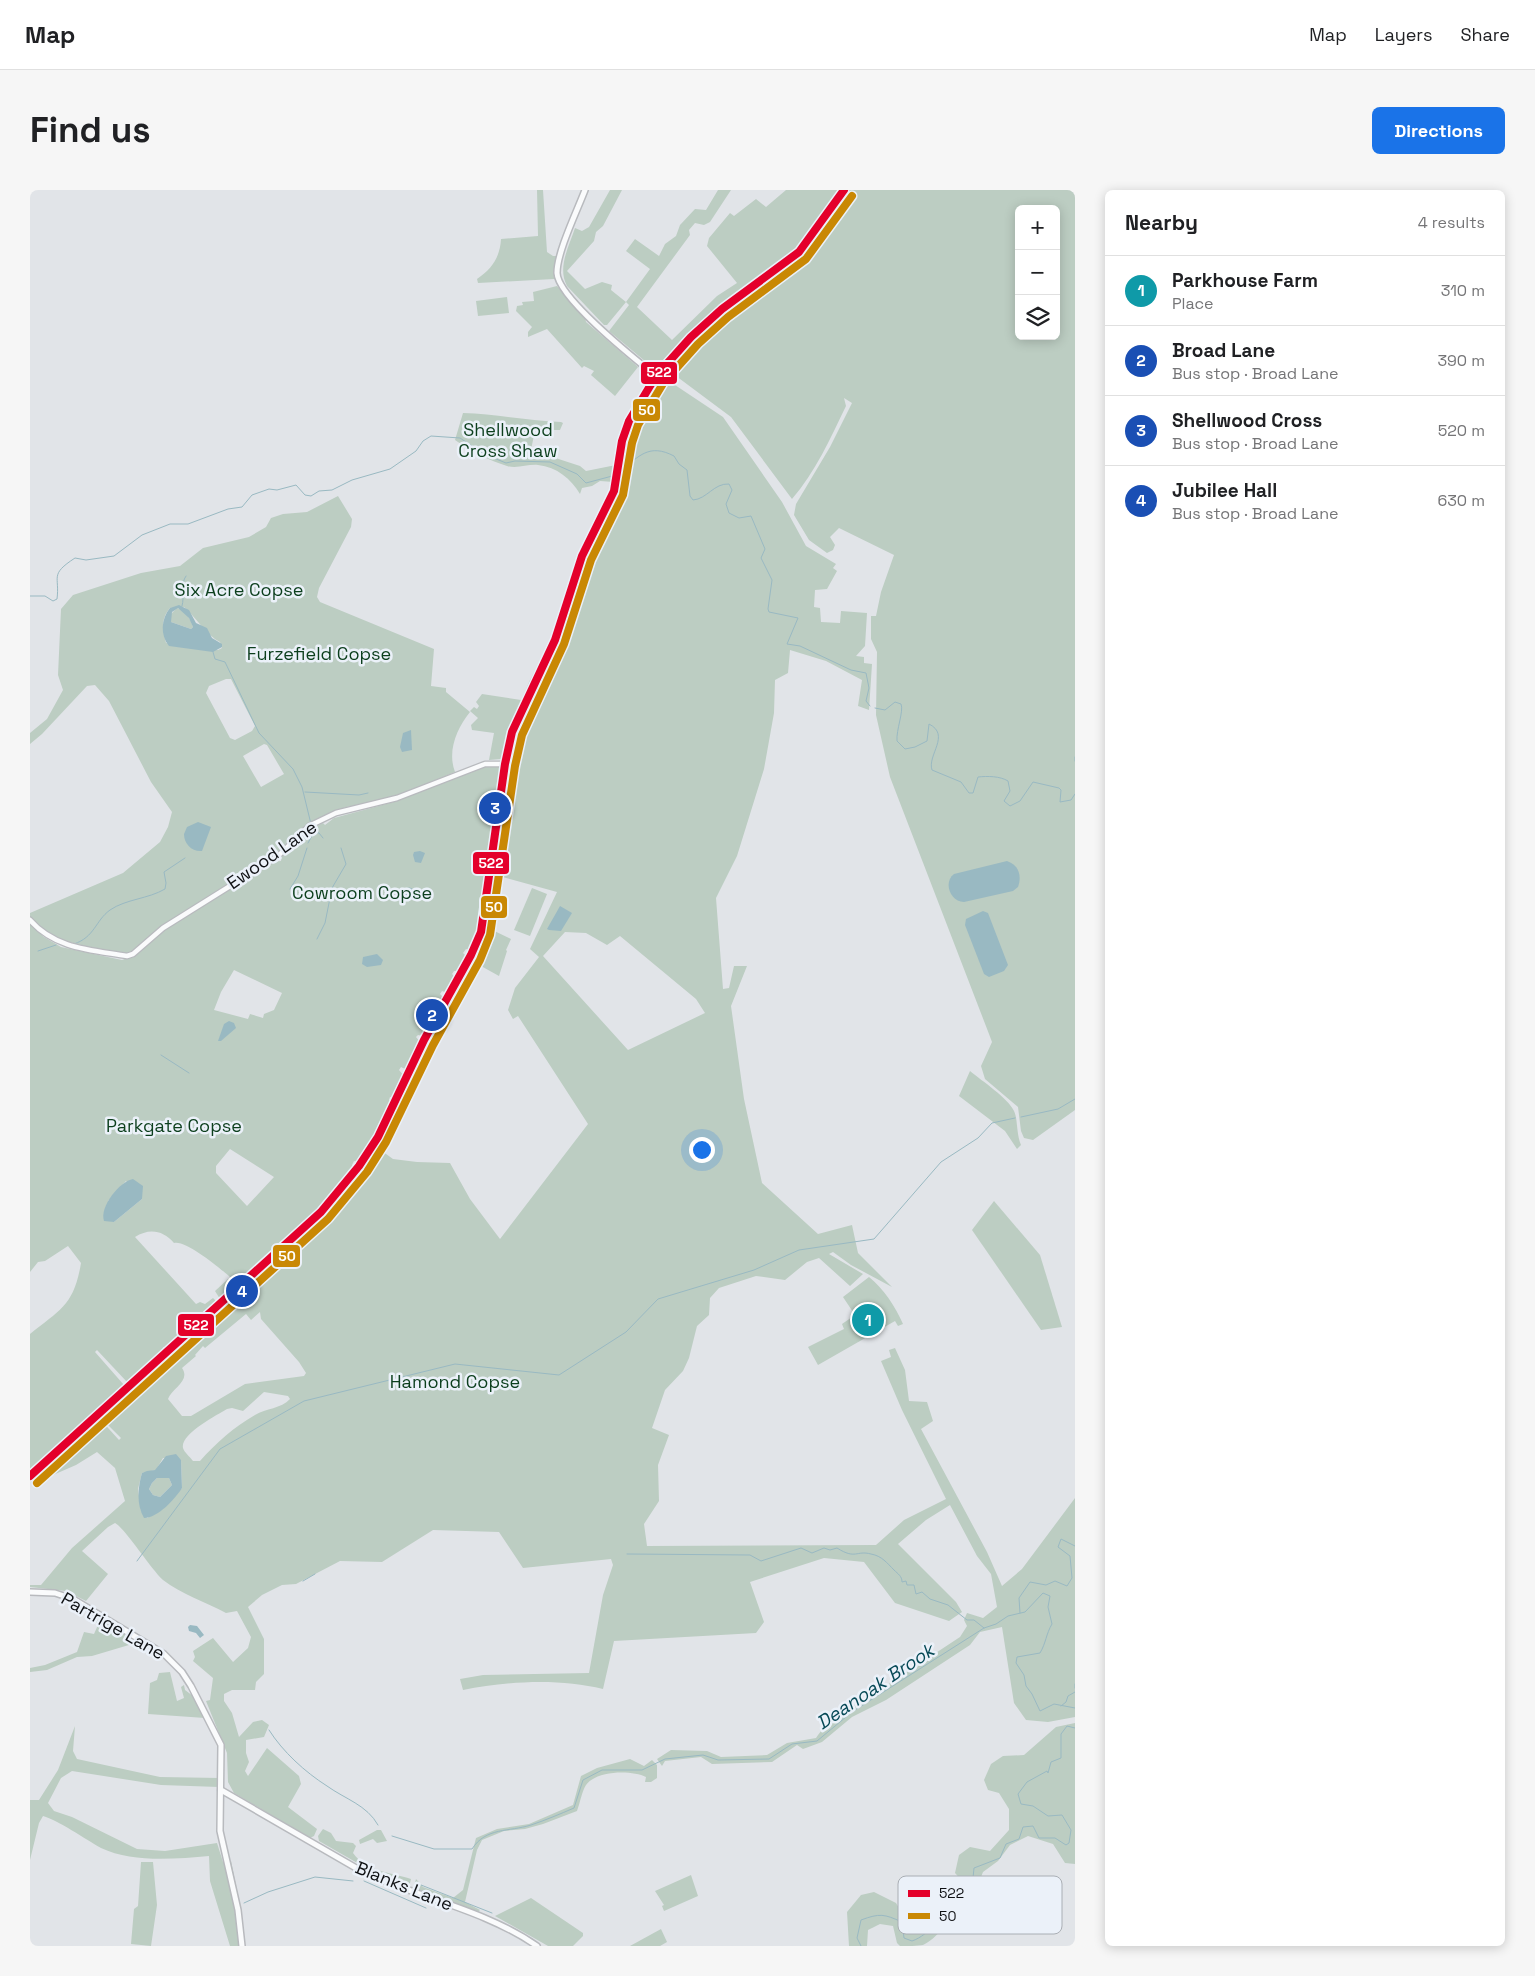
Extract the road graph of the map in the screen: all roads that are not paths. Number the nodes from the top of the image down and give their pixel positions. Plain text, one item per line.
1 (585, 190) edge
2 (844, 190) edge
3 (657, 375) junction
4 (505, 764) junction
5 (30, 920) edge
6 (30, 1476) edge
7 (30, 1592) edge
8 (221, 1790) junction
9 (242, 1946) edge
10 (538, 1946) edge

1 - 3 street
2 - 3 street
3 - 4 street
4 - 5 street, Ewood Lane
4 - 6 street
7 - 8 street, Partrige Lane
8 - 9 street, Partrige Lane
8 - 10 street, Blanks Lane

